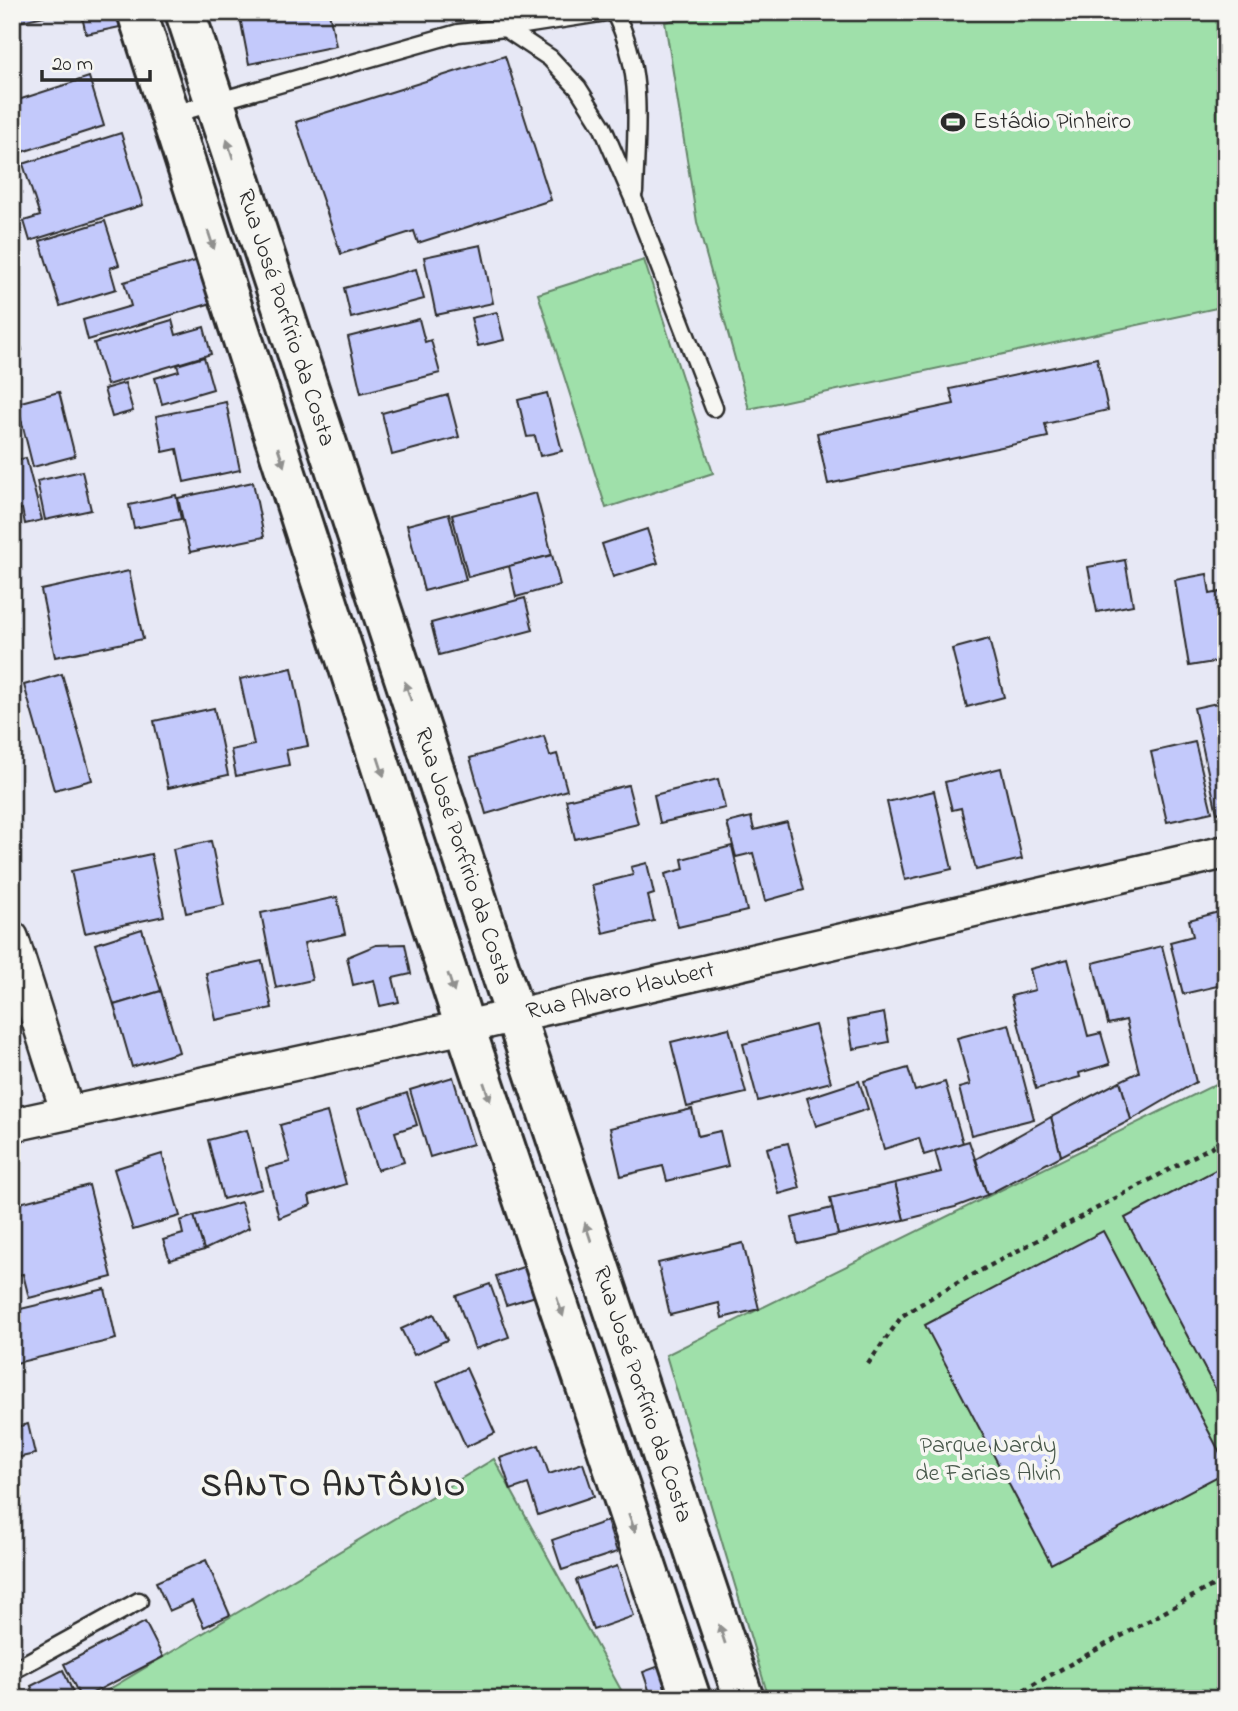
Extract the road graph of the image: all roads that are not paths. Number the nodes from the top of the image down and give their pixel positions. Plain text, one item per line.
1 (137, 12) edge
2 (185, 12) edge
3 (607, 12) edge
4 (614, 12) edge
5 (505, 28) junction
6 (215, 103) junction
7 (170, 115) junction
8 (633, 198) junction
9 (714, 408) dead end
10 (346, 502) junction
11 (300, 516) junction
12 (1226, 852) edge
13 (12, 938) edge
14 (515, 1016) junction
15 (465, 1027) junction
16 (67, 1111) junction
17 (12, 1125) edge
18 (139, 1601) dead end
19 (12, 1671) edge
20 (691, 1699) edge
21 (744, 1699) edge

1 - 7 street, Rua José Porfírio da Costa
2 - 6 street, Rua José Porfírio da Costa
3 - 5 lane
4 - 8 lane
5 - 6 lane
5 - 8 lane
6 - 7 lane
10 -> 6 street, Rua José Porfírio da Costa
7 -> 11 street, Rua José Porfírio da Costa
8 - 9 lane
10 - 11 street
14 -> 10 street, Rua José Porfírio da Costa
11 -> 15 street, Rua José Porfírio da Costa
12 - 14 street, Rua Alvaro Haubert
13 - 16 street
14 - 15 street, Rua Alvaro Haubert
21 -> 14 street, Rua José Porfírio da Costa
15 - 16 street, Rua Alvaro Haubert
15 -> 20 street, Rua José Porfírio da Costa
16 - 17 street, Rua Alvaro Haubert
18 - 19 lane

